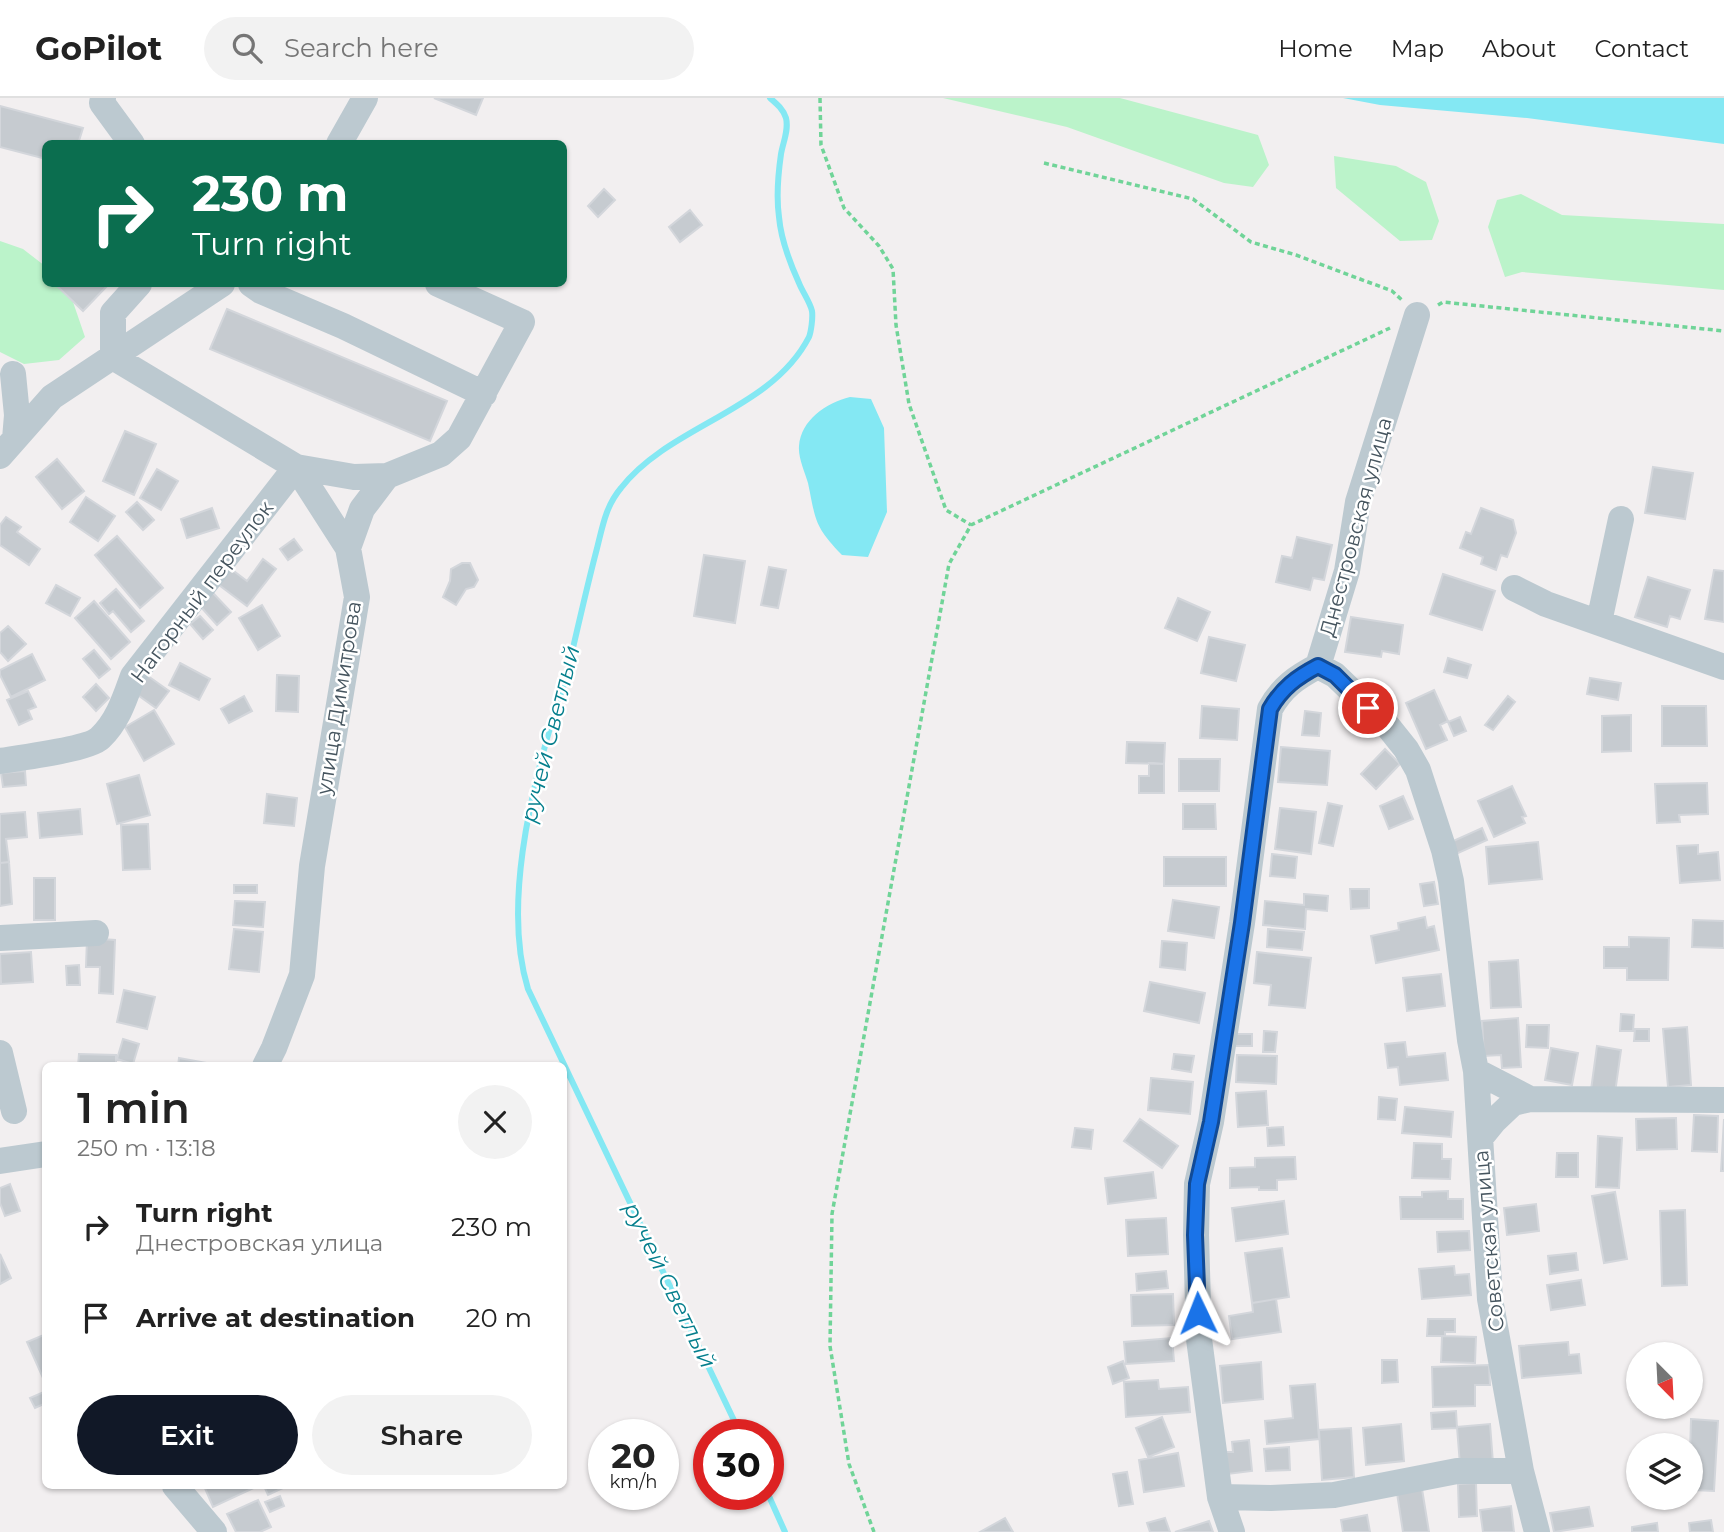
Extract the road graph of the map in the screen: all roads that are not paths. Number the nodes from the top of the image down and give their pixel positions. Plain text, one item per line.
1 (103, 98) edge
2 (365, 98) edge
3 (129, 140) edge
4 (341, 140) edge
5 (136, 287) edge
6 (217, 287) edge
7 (255, 287) edge
8 (445, 287) edge
9 (1417, 315) road end
10 (113, 356) junction
11 (6, 370) edge
12 (484, 394) junction
13 (52, 397) junction
14 (7, 447) edge
15 (296, 467) junction
16 (387, 476) junction
17 (1621, 519) dead end
18 (348, 548) junction
19 (1514, 588) dead end
20 (1599, 622) junction
21 (1318, 666) junction
22 (1724, 667) edge
23 (0, 761) edge
24 (96, 933) dead end
25 (0, 938) edge
26 (0, 1053) edge
27 (267, 1062) edge
28 (1476, 1071) junction
29 (1531, 1099) junction
30 (1724, 1100) edge
31 (13, 1111) dead end
32 (1481, 1137) junction
33 (1521, 1471) junction
34 (178, 1489) edge
35 (1220, 1497) junction
36 (214, 1532) edge
37 (1232, 1532) edge
38 (1537, 1532) edge

1 - 3 street
2 - 4 street
5 - 10 street
6 - 10 street
7 - 12 street
8 - 12 street
9 - 21 street, Днестровская улица
10 - 13 street
10 - 15 street, улица Димитрова
11 - 13 street
11 - 14 street
12 - 16 street
13 - 14 street
15 - 16 street
15 - 18 street, улица Димитрова
15 - 23 street, Нагорный переулок
16 - 18 street
17 - 20 street
18 - 27 street, улица Димитрова
19 - 20 street
20 - 22 street
21 - 28 street, Днестровская улица
21 - 35 street
24 - 25 street
26 - 31 street
28 - 29 street
28 - 32 street, Советская улица
29 - 30 street
29 - 32 street
32 - 33 street, Советская улица
33 - 35 street
33 - 38 street, Советская улица
34 - 36 street
35 - 37 street

